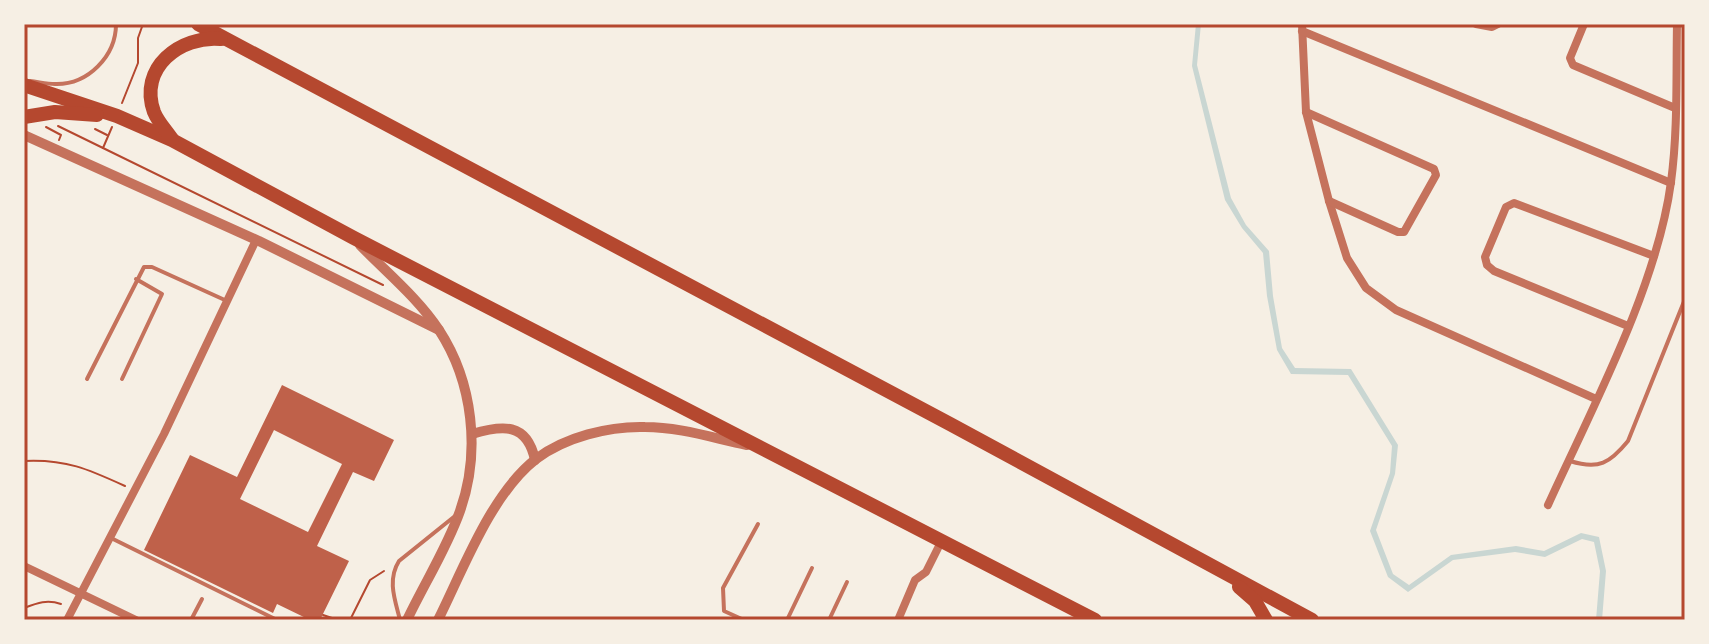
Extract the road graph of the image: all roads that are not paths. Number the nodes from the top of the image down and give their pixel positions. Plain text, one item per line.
1 (116, 24) edge
2 (198, 24) edge
3 (1476, 24) edge
4 (1584, 24) edge
5 (1676, 24) edge
6 (1495, 26) edge
7 (1302, 27) edge
8 (229, 40) junction
9 (24, 82) edge
10 (1675, 108) junction
11 (1306, 112) junction
12 (114, 115) junction
13 (24, 117) edge
14 (24, 135) edge
15 (172, 140) junction
16 (1671, 183) junction
17 (1329, 201) junction
18 (354, 238) junction
19 (256, 240) junction
20 (1654, 256) junction
21 (136, 279) junction
22 (1685, 299) edge
23 (227, 301) junction
24 (1628, 326) junction
25 (439, 330) junction
26 (87, 379) dead end
27 (122, 379) dead end
28 (1596, 399) junction
29 (472, 434) junction
30 (753, 446) junction
31 (535, 460) junction
32 (1568, 461) junction
33 (1548, 505) dead end
34 (460, 512) junction
35 (758, 524) dead end
36 (111, 538) junction
37 (942, 540) junction
38 (24, 566) edge
39 (812, 568) dead end
40 (1225, 573) junction
41 (847, 582) dead end
42 (81, 593) junction
43 (202, 599) dead end
44 (67, 620) edge
45 (136, 620) edge
46 (191, 620) edge
47 (277, 620) edge
48 (400, 620) edge
49 (407, 620) edge
50 (438, 620) edge
51 (744, 620) edge
52 (787, 620) edge
53 (829, 620) edge
54 (898, 620) edge
55 (1095, 620) edge
56 (1266, 620) edge
57 (1312, 620) edge

1 - 9 lane
2 - 8 highway
3 - 6 street
4 - 10 street
5 - 10 street
7 - 11 street
7 - 16 street
8 - 15 highway
8 - 40 highway
9 - 12 highway
10 - 16 street
11 - 17 street
11 - 17 street
12 - 13 highway
12 - 15 highway
14 - 19 street
15 - 18 highway
16 - 20 street
17 - 28 street
18 - 25 street
18 - 30 highway
19 - 23 street
19 - 25 street
20 - 24 street
20 - 24 street
21 - 23 lane
21 - 26 lane
21 - 27 lane
22 - 32 lane
23 - 36 street
24 - 28 street
25 - 29 street
28 - 32 street
29 - 31 street
29 - 34 street
30 - 31 street
30 - 37 highway
31 - 50 street
32 - 33 street
34 - 48 lane
34 - 49 street
35 - 51 lane
36 - 42 street
36 - 47 lane
37 - 54 street
37 - 55 highway
38 - 42 street
39 - 52 lane
40 - 56 highway
40 - 57 highway
41 - 53 lane
42 - 44 street
42 - 45 street
43 - 46 lane

